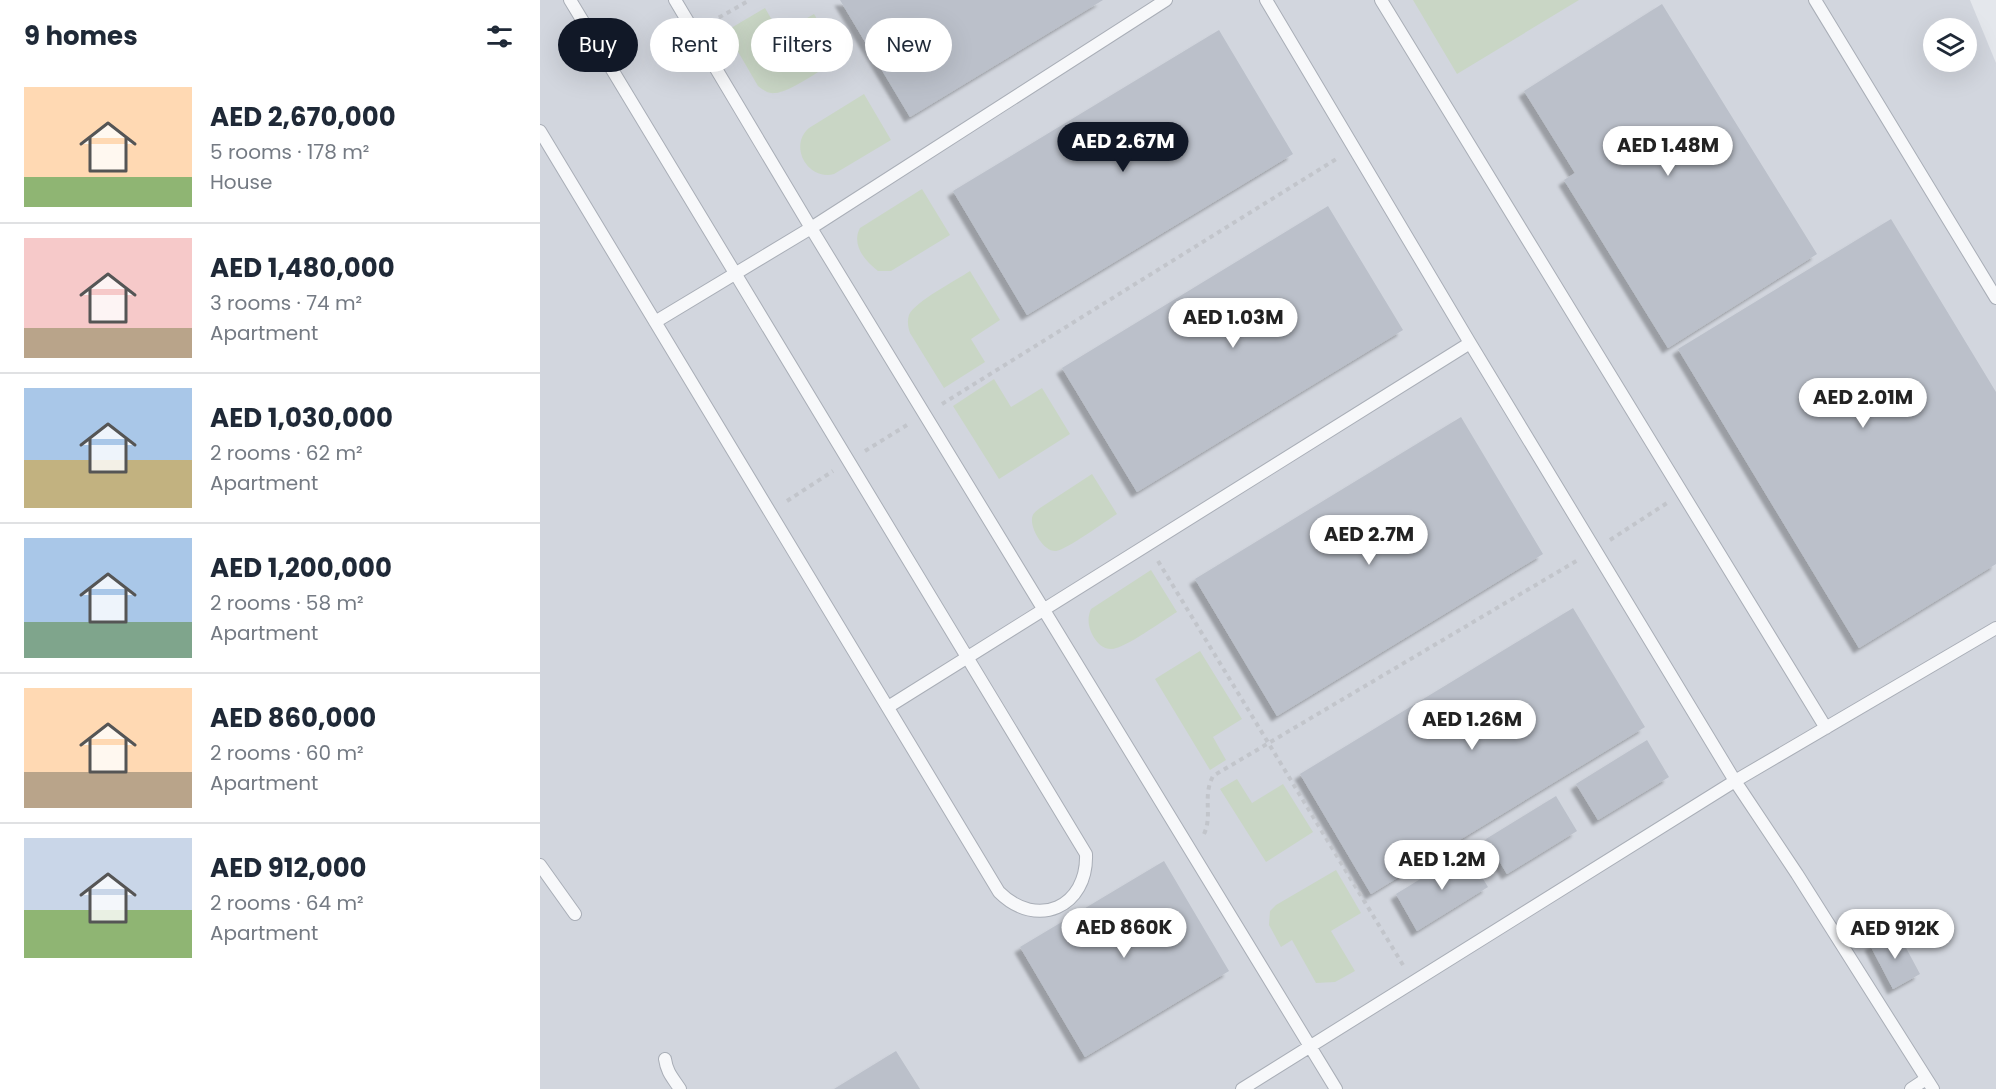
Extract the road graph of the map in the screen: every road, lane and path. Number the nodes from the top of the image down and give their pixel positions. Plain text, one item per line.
1 (570, 0) edge
2 (675, 0) edge
3 (750, 0) edge
4 (1166, 0) edge
5 (1266, 0) edge
6 (1381, 0) edge
7 (1815, 0) edge
8 (686, 18) edge
9 (718, 18) edge
10 (718, 72) edge
11 (540, 131) edge
12 (1354, 148) junction
13 (811, 228) junction
14 (735, 273) junction
15 (1996, 298) edge
16 (655, 322) junction
17 (1470, 343) junction
18 (925, 414) junction
19 (849, 460) junction
20 (1683, 493) junction
21 (770, 512) junction
22 (1148, 545) junction
23 (1595, 550) junction
24 (1044, 610) junction
25 (1996, 628) edge
26 (968, 657) junction
27 (888, 707) junction
28 (1826, 728) junction
29 (1268, 743) junction
30 (1734, 781) junction
31 (1188, 848) junction
32 (540, 865) edge
33 (575, 914) dead end
34 (1413, 981) junction
35 (1309, 1047) junction
36 (664, 1059) dead end
37 (1929, 1084) edge
38 (680, 1089) edge
39 (1242, 1089) edge
40 (1336, 1089) edge
41 (1911, 1089) edge

1 - 14 lane
2 - 8 lane
3 - 9 path
4 - 13 lane
5 - 12 lane
6 - 20 lane
7 - 15 lane
10 - 13 lane
11 - 16 lane
12 - 17 lane
12 - 18 path
13 - 14 lane
13 - 18 lane
14 - 16 lane
14 - 19 lane
16 - 21 lane
17 - 22 lane
17 - 23 lane
18 - 19 path
18 - 24 lane
19 - 21 path
19 - 26 lane
20 - 23 path
20 - 28 lane
21 - 27 lane
22 - 24 lane
22 - 29 path
23 - 29 path
23 - 30 lane
24 - 26 lane
24 - 31 lane
25 - 28 lane
26 - 27 lane
26 - 27 lane
28 - 30 lane
29 - 31 path
29 - 34 path
30 - 34 lane
30 - 37 lane
31 - 35 lane
32 - 33 lane
34 - 35 lane
35 - 39 lane
35 - 40 lane
36 - 38 lane
37 - 41 lane

